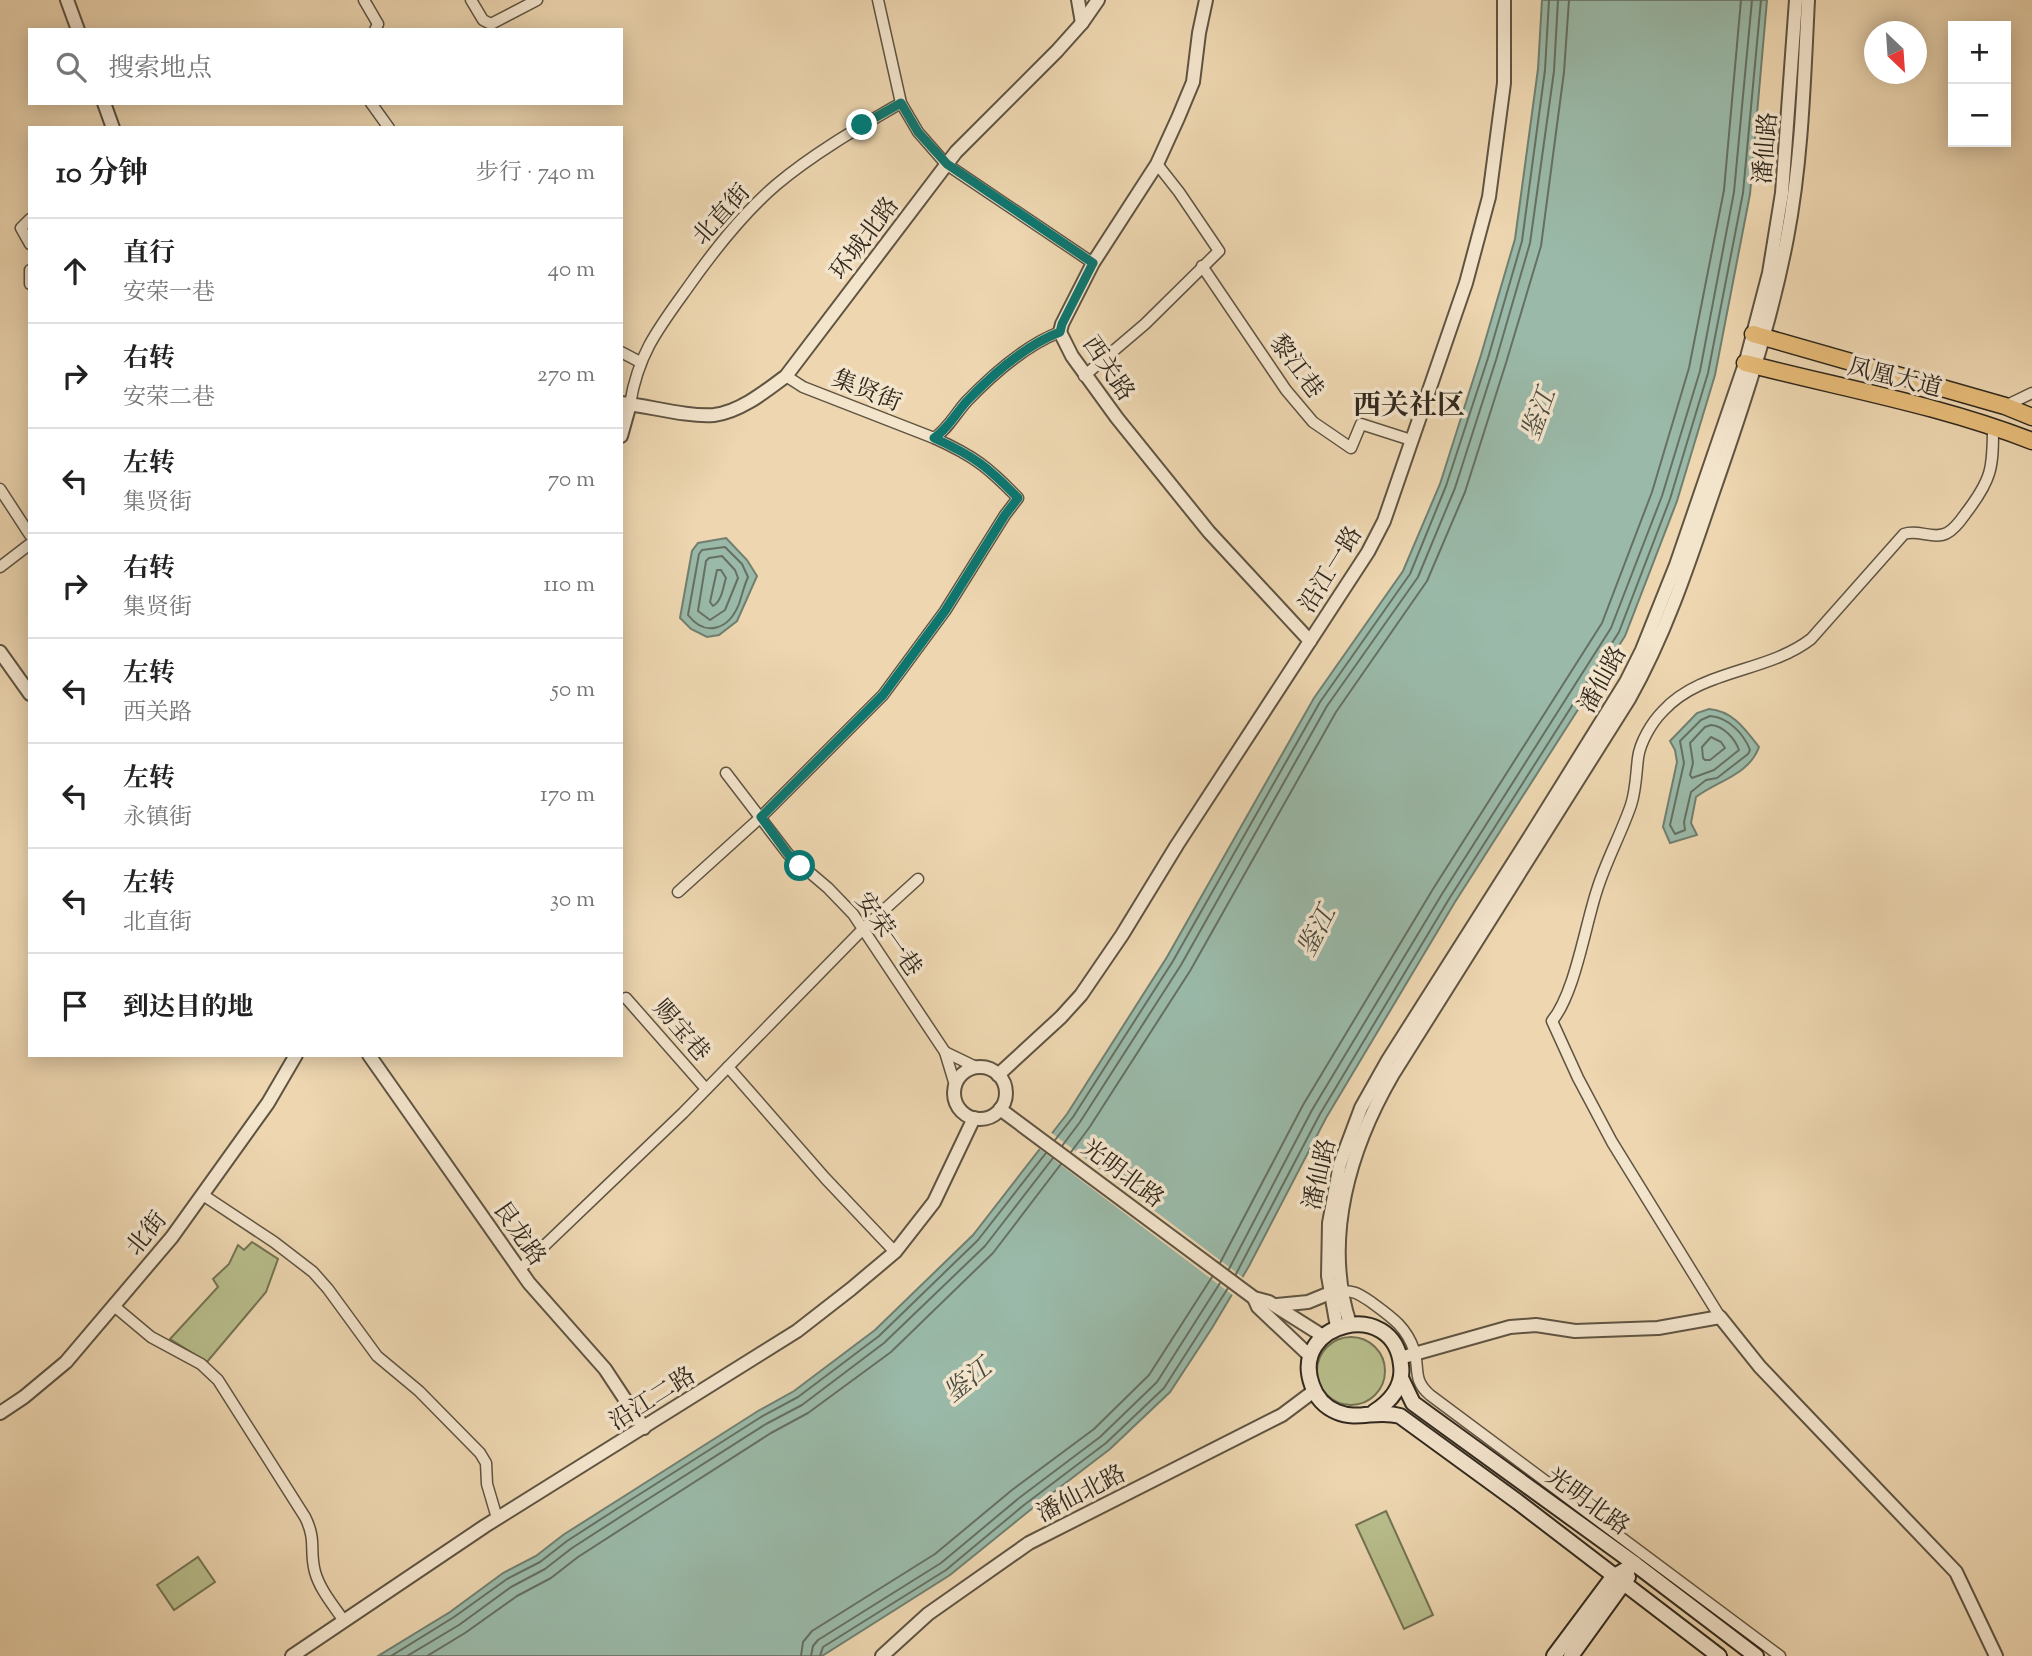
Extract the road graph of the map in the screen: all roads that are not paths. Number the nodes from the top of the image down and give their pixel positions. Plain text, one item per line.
1 (67, 0) edge
2 (364, 0) edge
3 (471, 0) edge
4 (537, 0) edge
5 (878, 0) edge
6 (1077, 0) edge
7 (1098, 0) edge
8 (1206, 0) edge
9 (1504, 0) edge
10 (1797, 0) edge
11 (1808, 0) edge
12 (1082, 23) junction
13 (77, 28) edge
14 (376, 28) edge
15 (901, 103) junction
16 (105, 105) edge
17 (372, 105) edge
18 (112, 126) edge
19 (387, 126) edge
20 (947, 164) junction
21 (1157, 164) junction
22 (28, 221) edge
23 (28, 240) edge
24 (1093, 263) junction
25 (1202, 266) junction
26 (1060, 332) junction
27 (1759, 335) junction
28 (623, 353) edge
29 (640, 362) junction
30 (1751, 364) junction
31 (786, 376) junction
32 (1084, 376) junction
33 (2032, 393) edge
34 (626, 403) edge
35 (2005, 406) junction
36 (2032, 417) edge
37 (623, 423) edge
38 (1993, 426) junction
39 (934, 438) junction
40 (1410, 440) junction
41 (2032, 441) edge
42 (0, 489) edge
43 (28, 532) edge
44 (28, 546) edge
45 (0, 567) edge
46 (1310, 641) junction
47 (0, 652) edge
48 (28, 691) edge
49 (726, 773) dead end
50 (761, 817) junction
51 (918, 879) dead end
52 (678, 892) dead end
53 (863, 929) junction
54 (626, 998) dead end
55 (945, 1052) junction
56 (295, 1057) edge
57 (370, 1057) edge
58 (728, 1067) junction
59 (976, 1067) junction
60 (998, 1074) junction
61 (956, 1085) junction
62 (706, 1089) junction
63 (1000, 1109) junction
64 (974, 1118) junction
65 (203, 1195) junction
66 (895, 1252) junction
67 (520, 1269) junction
68 (1336, 1292) junction
69 (1254, 1298) junction
70 (114, 1306) junction
71 (1276, 1306) junction
72 (1720, 1317) junction
73 (1343, 1325) junction
74 (1323, 1336) junction
75 (1407, 1355) junction
76 (1311, 1357) junction
77 (1401, 1378) junction
78 (1314, 1391) junction
79 (1374, 1412) junction
80 (0, 1413) edge
81 (643, 1428) junction
82 (498, 1518) junction
83 (1639, 1559) junction
84 (1619, 1581) junction
85 (344, 1621) junction
86 (292, 1656) edge
87 (881, 1656) edge
88 (1555, 1656) edge
89 (1571, 1656) edge
90 (1719, 1656) edge
91 (1756, 1656) edge
92 (1780, 1656) edge
93 (1996, 1656) edge

1 - 13 street
2 - 14 street
3 - 4 street
5 - 15 street
6 - 12 street
7 - 12 street, 环城北路
8 - 21 street, 西关路
9 - 40 street, 沿江一路
10 - 27 street, 潘仙路
11 - 27 street, 潘仙路
12 - 20 street, 环城北路
15 - 20 street
15 - 29 street, 北直街
16 - 18 street
17 - 19 street
20 - 24 street
20 - 31 street, 环城北路
21 - 24 street, 西关路
21 - 25 street
22 - 23 street
24 - 26 street, 西关路
25 - 32 street
25 - 40 street, 黎江巷
26 - 32 street, 西关路
26 - 39 street
27 - 30 street, 潘仙路
27 - 35 main road, 凤凰大道
28 - 29 street
29 - 34 street, 北直街
30 - 38 main road, 凤凰大道
30 - 68 street, 潘仙路
31 - 34 street, 环城北路
31 - 39 street, 集贤街
32 - 46 street, 西关路
33 - 35 street
34 - 37 street
35 - 36 main road, 凤凰大道
38 - 41 main road, 凤凰大道
38 - 72 street
39 - 50 street, 集贤街
40 - 46 street, 沿江一路
42 - 43 street
44 - 45 street
46 - 60 street, 沿江一路
47 - 48 street
49 - 50 street, 安荣一巷
50 - 52 street
50 - 53 street, 安荣一巷
51 - 53 street
53 - 55 street, 安荣一巷
53 - 58 street
54 - 62 street, 赐宝巷
55 - 59 street
55 - 61 street, 安荣一巷
56 - 65 street, 北街
57 - 67 street, 艮龙路
58 - 62 street
58 - 66 street
59 - 60 street
59 - 61 street
60 - 63 street
61 - 64 street
62 - 67 street
63 - 64 street
63 - 69 street, 光明北路
64 - 66 street, 沿江二路
65 - 70 street, 北街
65 - 82 street
66 - 81 street, 沿江二路
67 - 81 street, 艮龙路
68 - 71 street
68 - 73 street, 潘仙路
68 - 75 street
69 - 71 street, 光明北路
69 - 76 street, 光明北路
70 - 80 street, 北街
70 - 85 street
71 - 74 street, 光明北路
72 - 75 street
72 - 93 street
73 - 74 main road
73 - 75 main road
74 - 76 main road
75 - 77 main road, 光明北路
75 - 83 street
76 - 78 main road
77 - 79 main road
77 - 83 main road, 光明北路
78 - 79 main road, 光明北路
78 - 87 street, 潘仙北路
79 - 84 main road, 光明北路
81 - 82 street, 沿江二路
82 - 85 street, 沿江二路
83 - 84 main road
83 - 91 main road, 光明北路
83 - 92 street
84 - 88 main road
84 - 89 main road
84 - 90 main road, 光明北路
85 - 86 street, 沿江二路

